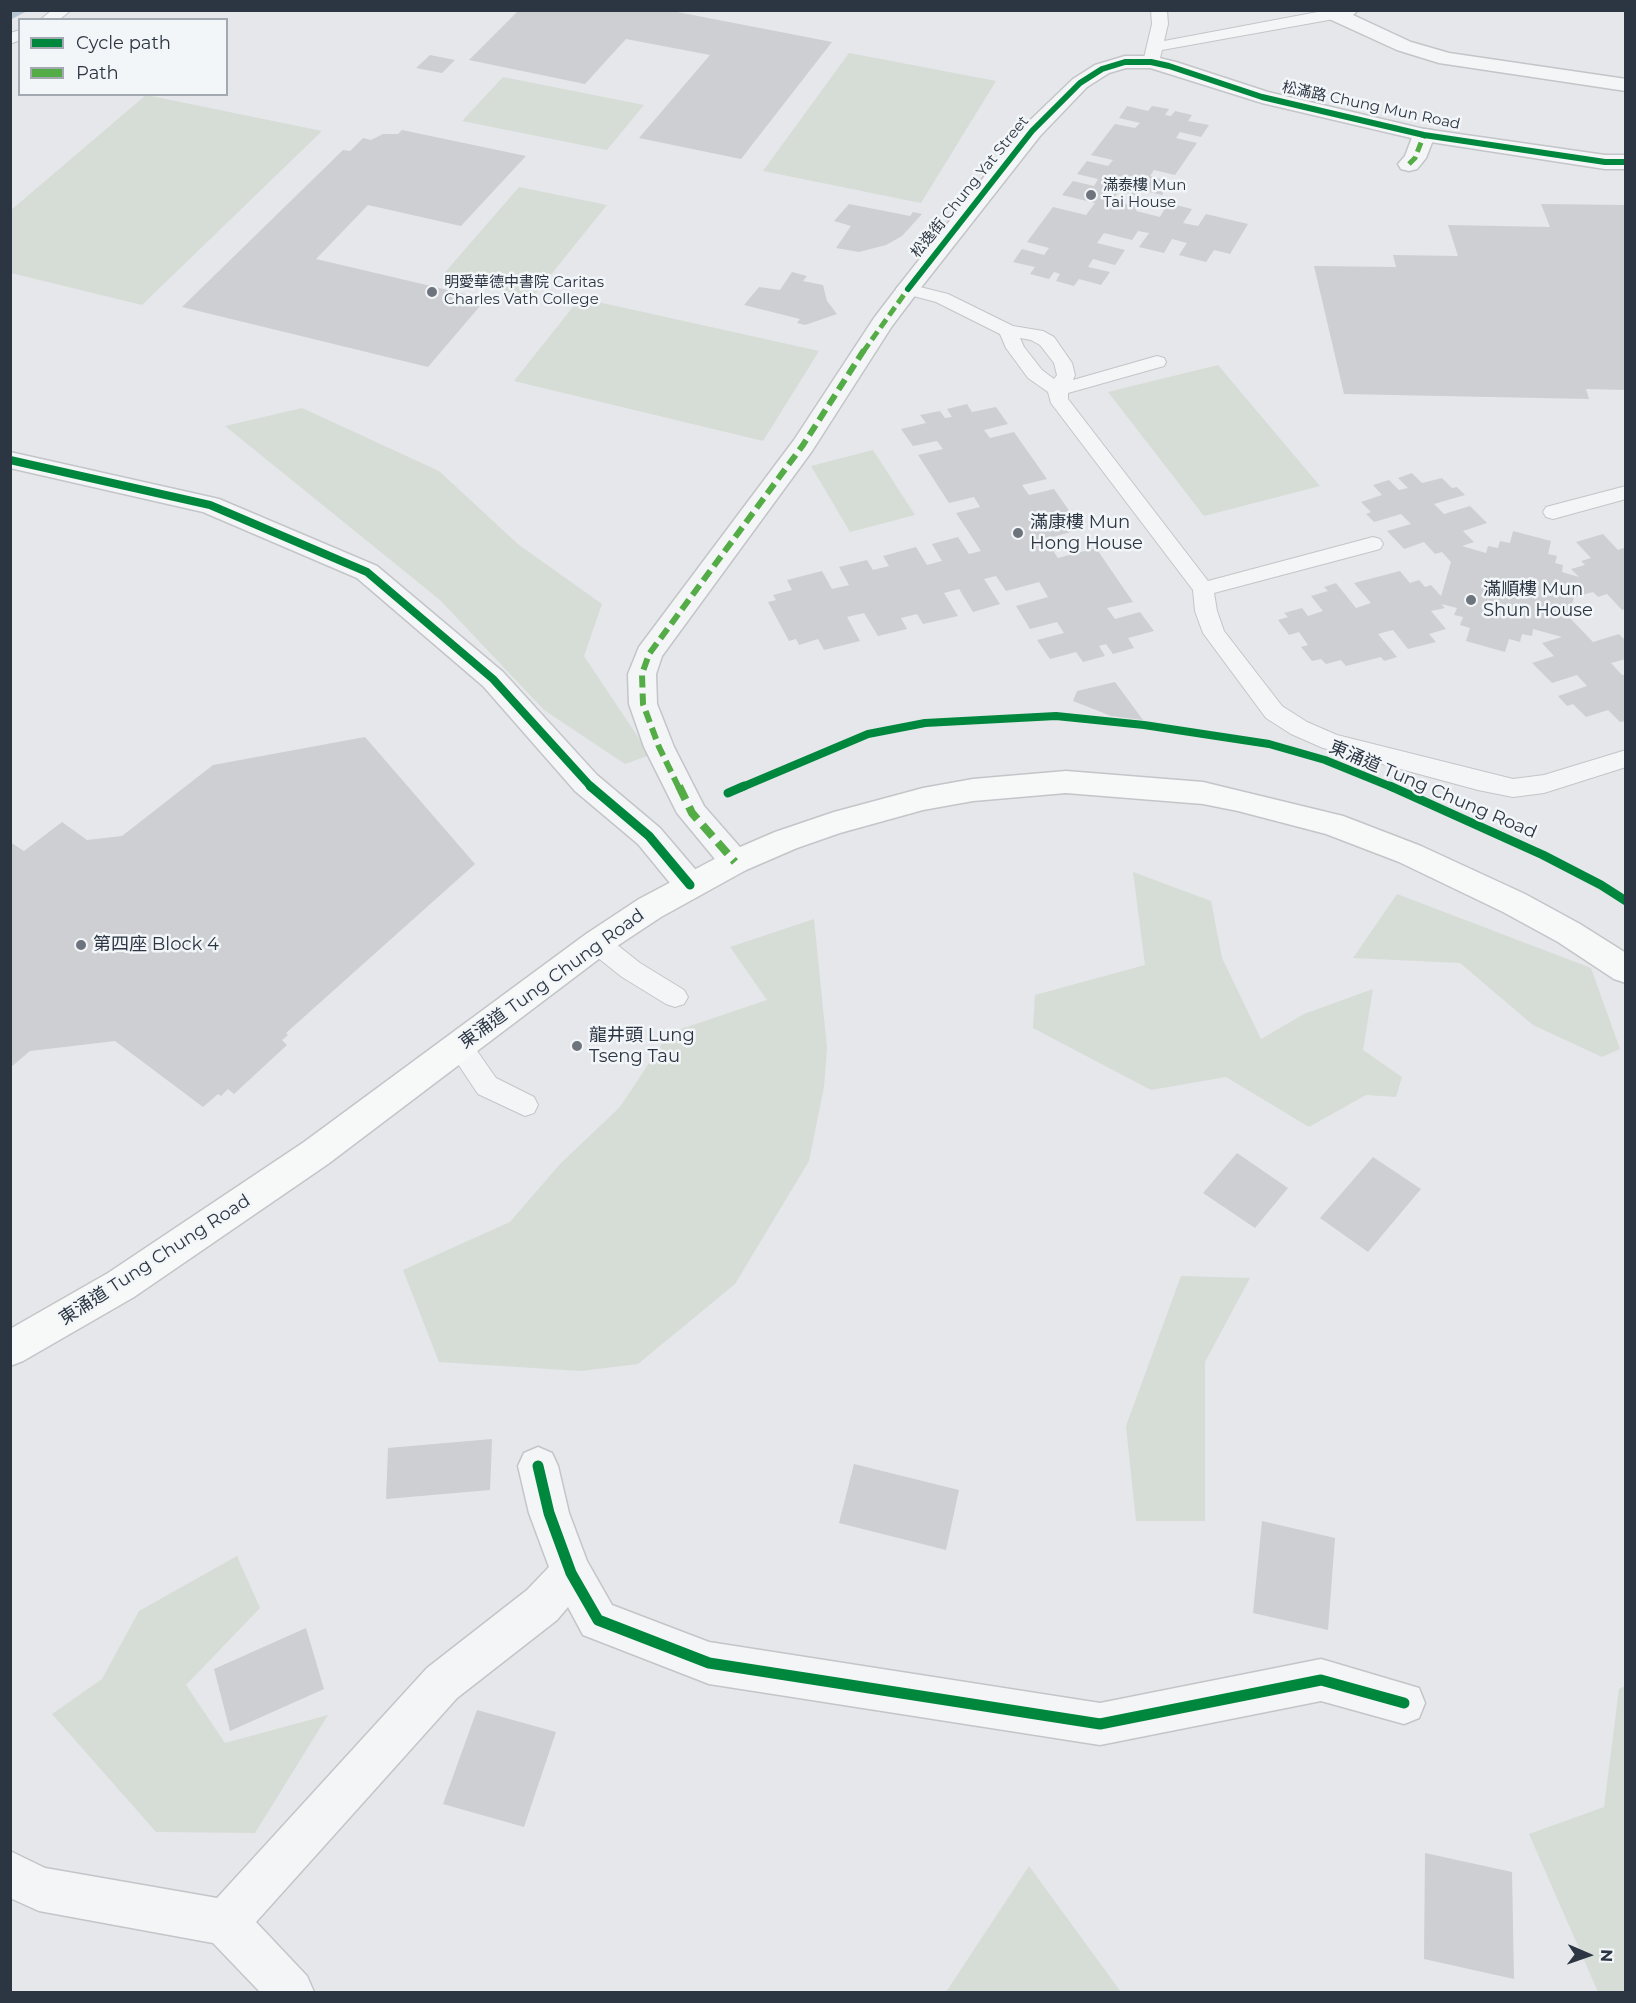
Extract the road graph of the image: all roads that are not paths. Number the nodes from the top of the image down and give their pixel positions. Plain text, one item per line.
1 (64, 10) edge
2 (1159, 10) edge
3 (1342, 12) edge
4 (50, 18) edge
5 (1153, 55) junction
6 (1626, 85) edge
7 (1424, 135) junction
8 (1626, 162) edge
9 (1409, 164) dead end
10 (908, 289) junction
11 (1008, 331) junction
12 (1157, 362) dead end
13 (1058, 390) junction
14 (10, 460) edge
15 (1626, 492) edge
16 (1553, 512) dead end
17 (1373, 544) dead end
18 (1203, 589) junction
19 (1626, 758) edge
20 (735, 862) junction
21 (690, 885) junction
22 (597, 943) junction
23 (1626, 970) edge
24 (675, 997) dead end
25 (459, 1046) junction
26 (525, 1105) dead end
27 (10, 1349) edge
28 (538, 1466) dead end
29 (571, 1573) junction
30 (1404, 1703) dead end
31 (10, 1873) edge
32 (225, 1922) junction
33 (291, 1992) edge

1 - 4 lane
2 - 5 lane
3 - 5 lane
3 - 6 street
5 - 7 street, 松滿路 Chung Mun Road
5 - 10 street, 松逸街 Chung Yat Street
7 - 8 street, 松滿路 Chung Mun Road
7 - 9 street
10 - 11 lane
10 - 20 street, 松逸街 Chung Yat Street
11 - 13 lane
11 - 13 lane
12 - 13 lane
13 - 18 lane
14 - 21 street
15 - 16 lane
17 - 18 lane
18 - 19 lane
20 - 21 main road, 東涌道 Tung Chung Road
20 - 23 main road, 東涌道 Tung Chung Road
21 - 22 main road, 東涌道 Tung Chung Road
22 - 24 lane
22 - 25 main road, 東涌道 Tung Chung Road
25 - 26 lane
25 - 27 main road, 東涌道 Tung Chung Road
28 - 29 street
29 - 30 street
29 - 32 street
31 - 32 street
32 - 33 street

